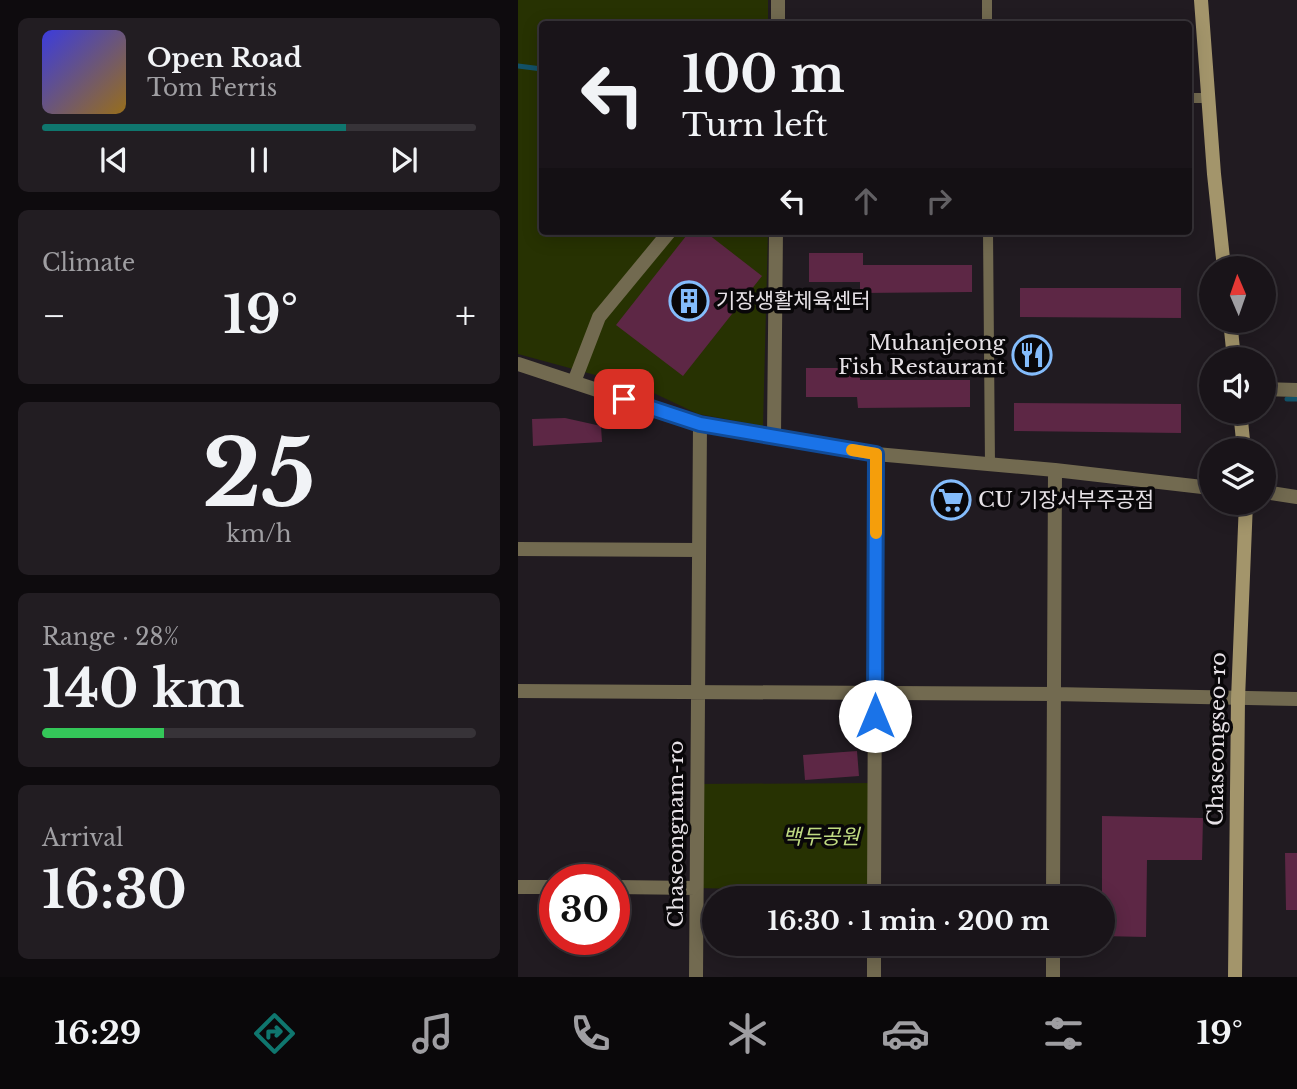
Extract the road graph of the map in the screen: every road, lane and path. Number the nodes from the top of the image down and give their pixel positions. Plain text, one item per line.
1 (778, 0) edge
2 (987, 0) edge
3 (1202, 0) edge
4 (778, 21) edge
5 (987, 21) edge
6 (1192, 98) edge
7 (1208, 98) junction
8 (667, 235) edge
9 (776, 235) edge
10 (988, 235) edge
11 (1223, 256) edge
12 (518, 364) edge
13 (574, 382) junction
14 (1276, 389) edge
15 (1297, 390) edge
16 (700, 424) junction
17 (774, 435) junction
18 (876, 454) junction
19 (990, 465) junction
20 (1055, 470) junction
21 (1199, 487) edge
22 (1276, 494) edge
23 (1297, 498) edge
24 (1246, 515) edge
25 (518, 549) edge
26 (699, 550) junction
27 (518, 691) edge
28 (698, 692) junction
29 (875, 693) junction
30 (1054, 694) junction
31 (1238, 699) junction
32 (1297, 699) edge
33 (874, 886) edge
34 (1053, 886) edge
35 (518, 887) edge
36 (539, 887) edge
37 (630, 887) edge
38 (696, 888) junction
39 (874, 956) edge
40 (1053, 956) edge
41 (695, 977) edge
42 (874, 977) edge
43 (1053, 977) edge
44 (1235, 977) edge

1 - 4 street
2 - 5 lane
3 - 7 street
6 - 7 lane
7 - 11 street
8 - 13 street
9 - 17 street
10 - 19 lane
12 - 13 street
13 - 16 street
14 - 15 street
16 - 17 street
16 - 26 street, Chaseongnam-ro
17 - 18 street
18 - 19 street
18 - 29 street
19 - 20 street
20 - 21 street
20 - 30 street
22 - 23 street
24 - 31 street, Chaseongseo-ro
25 - 26 street
26 - 28 street, Chaseongnam-ro
27 - 28 street
28 - 29 street
28 - 38 street, Chaseongnam-ro
29 - 30 street
29 - 33 street
30 - 31 street
30 - 34 street
31 - 32 street
31 - 44 street, Chaseongseo-ro
35 - 36 street
37 - 38 street
38 - 41 street, Chaseongnam-ro
39 - 42 street
40 - 43 street

